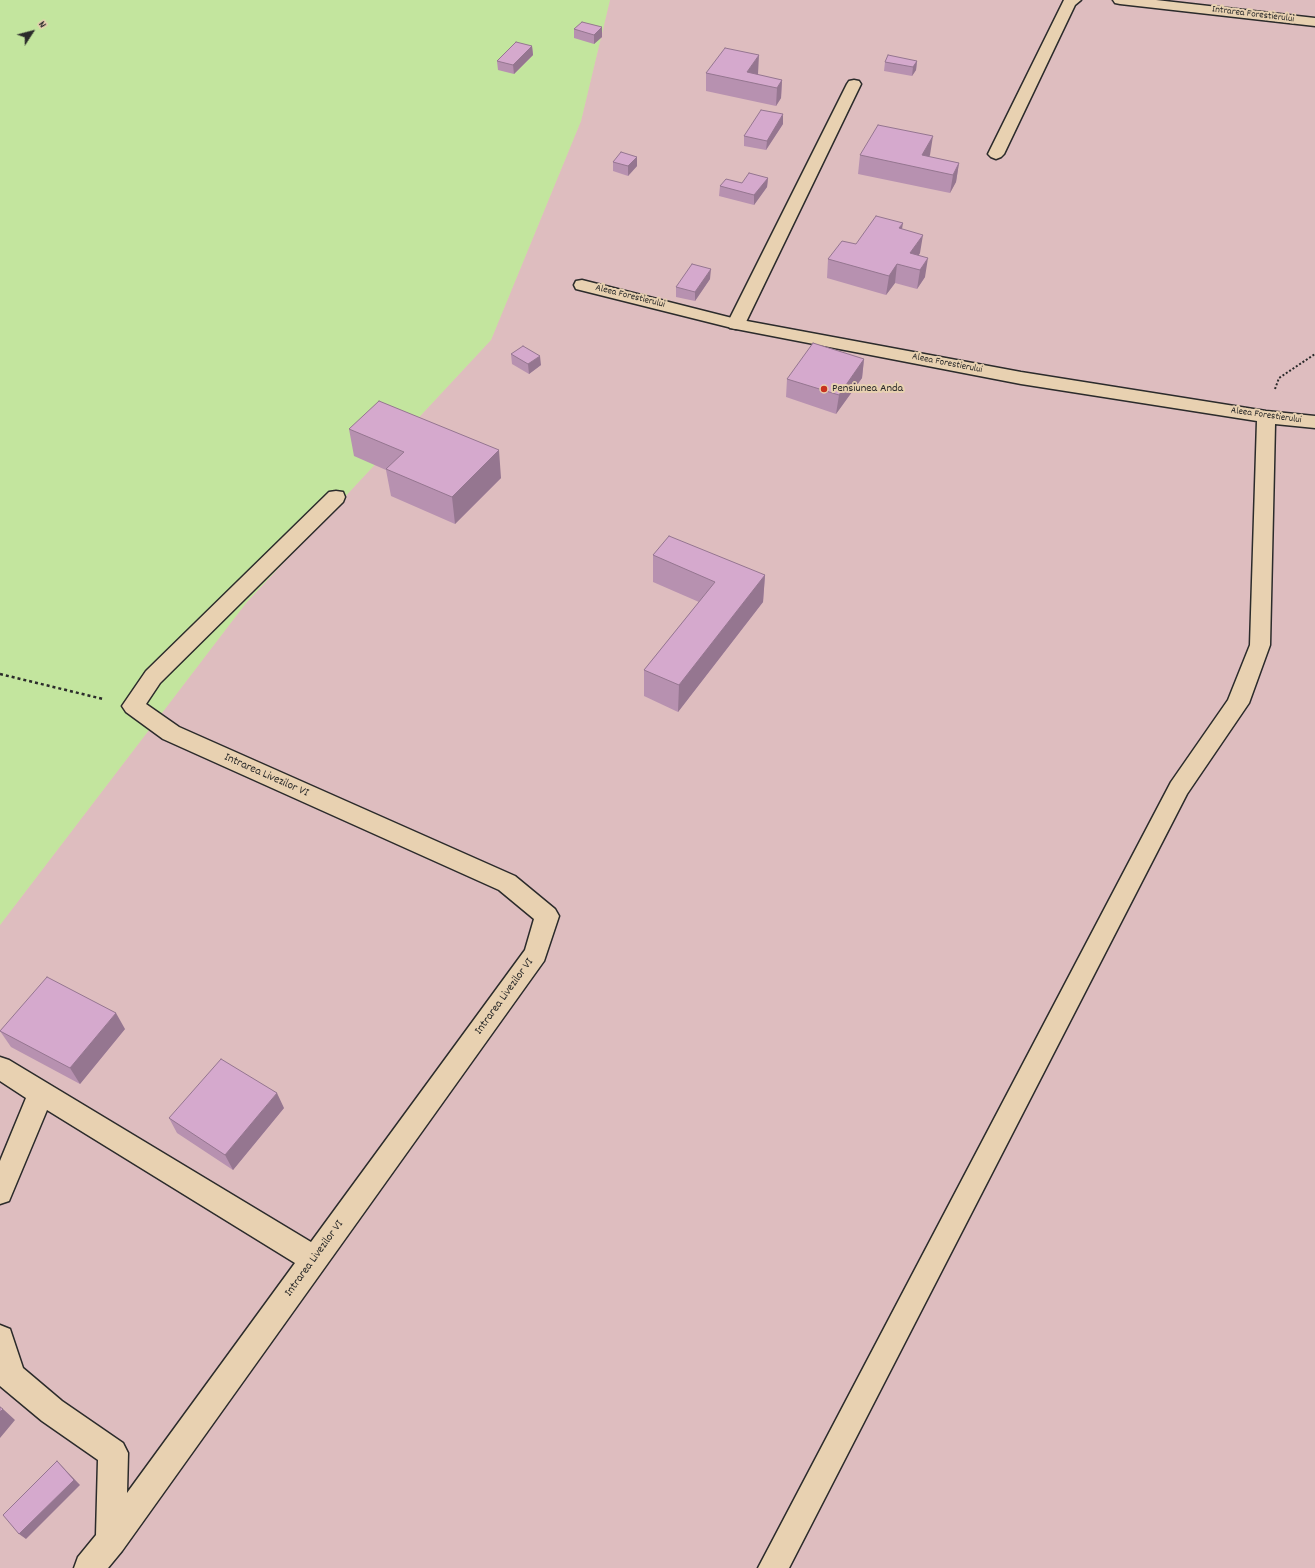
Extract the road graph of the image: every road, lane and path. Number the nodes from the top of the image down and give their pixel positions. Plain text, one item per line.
1 (1074, 0) edge
2 (1120, 0) edge
3 (1315, 22) edge
4 (854, 84) dead end
5 (996, 154) dead end
6 (582, 285) dead end
7 (736, 324) junction
8 (1315, 354) edge
9 (1266, 416) junction
10 (1315, 422) edge
11 (336, 497) dead end
12 (0, 674) edge
13 (134, 706) junction
14 (0, 1068) edge
15 (41, 1092) junction
16 (0, 1192) edge
17 (315, 1260) junction
18 (0, 1339) edge
19 (5, 1372) edge
20 (112, 1540) junction
21 (89, 1568) edge
22 (773, 1568) edge

1 - 5 street
2 - 3 street, Intrarea Forestierului
4 - 7 street
6 - 7 street, Aleea Forestierului
7 - 9 street, Aleea Forestierului
8 - 9 path
9 - 10 street, Aleea Forestierului
9 - 22 street
11 - 13 street
12 - 13 path
13 - 17 street, Intrarea Livezilor VI
14 - 15 street
15 - 16 street
15 - 17 street
17 - 20 street, Intrarea Livezilor VI
18 - 19 street
19 - 20 street
20 - 21 street, Intrarea Livezilor VI

